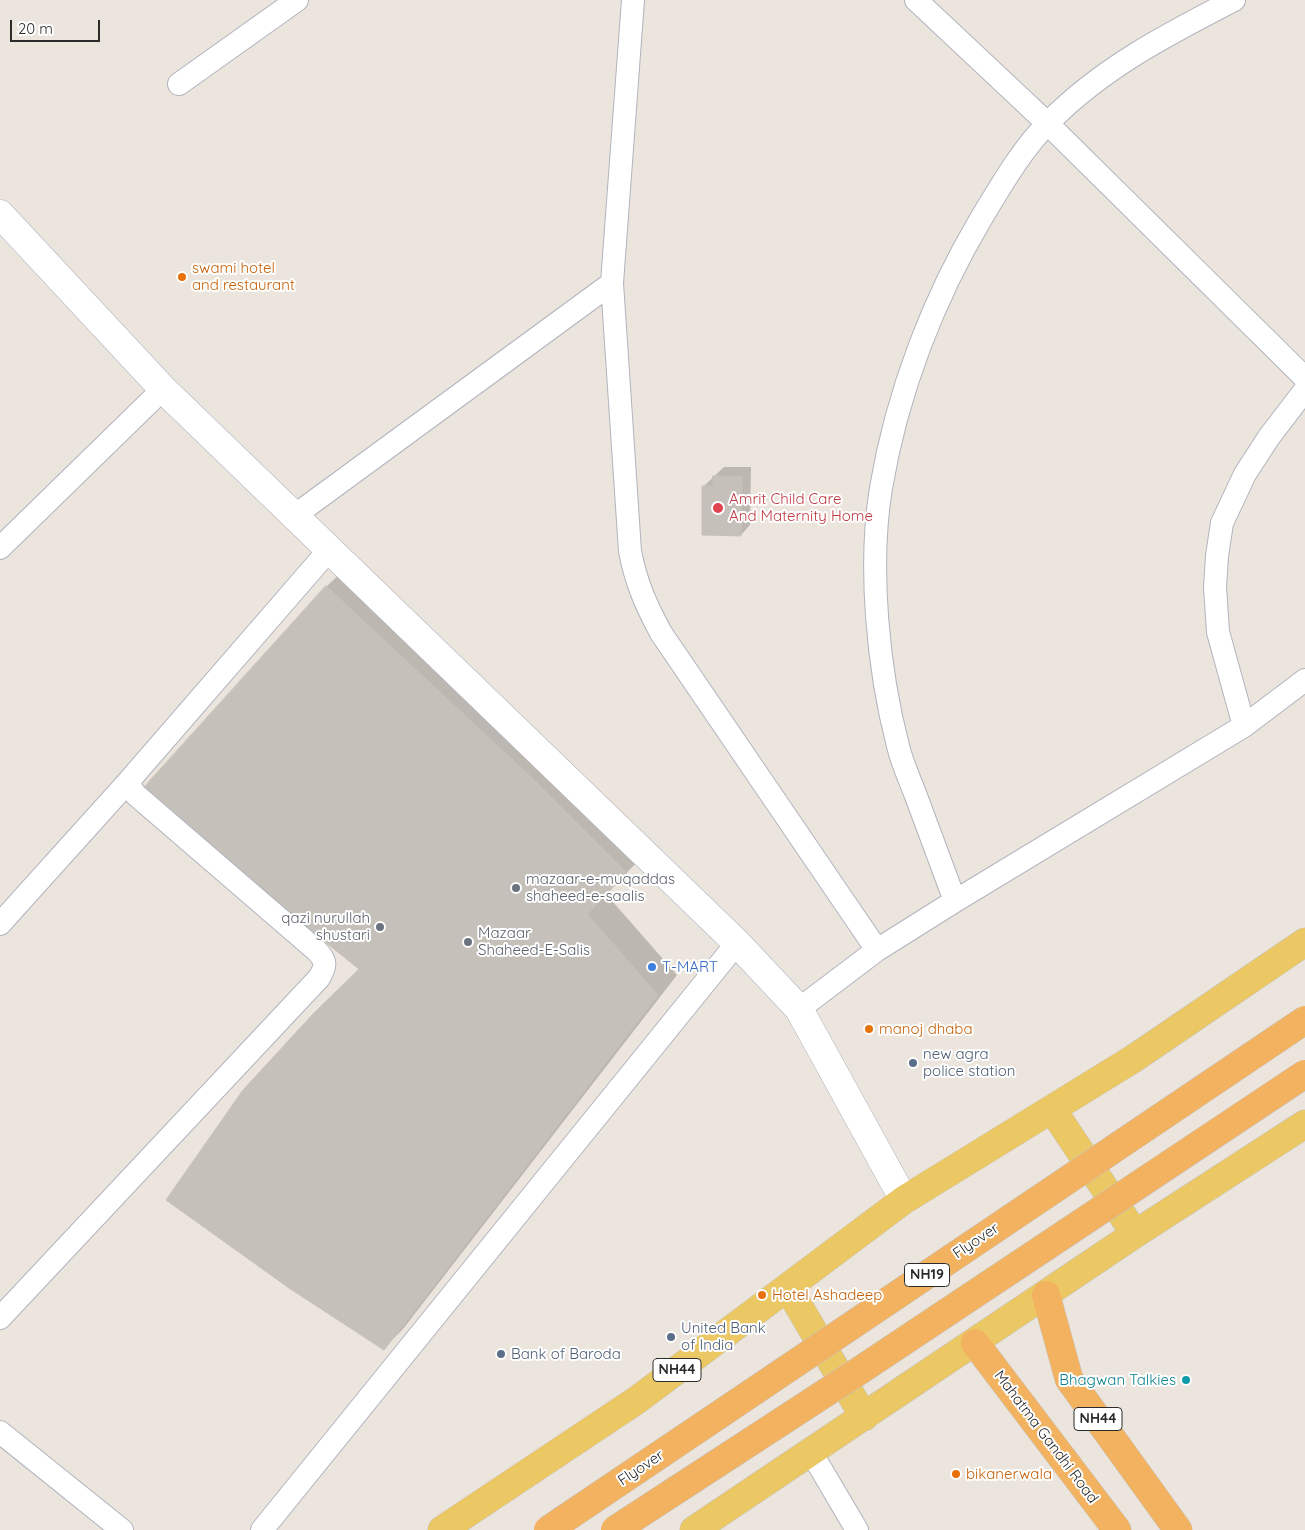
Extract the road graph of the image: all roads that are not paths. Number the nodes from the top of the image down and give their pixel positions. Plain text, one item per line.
1 (297, 0) edge
2 (633, 0) edge
3 (916, 0) edge
4 (1234, 0) edge
5 (179, 84) dead end
6 (1047, 123) junction
7 (0, 214) edge
8 (612, 283) junction
9 (1305, 378) edge
10 (163, 389) junction
11 (1305, 390) edge
12 (294, 516) junction
13 (0, 548) edge
14 (330, 550) junction
15 (1305, 680) edge
16 (1244, 726) junction
17 (127, 783) junction
18 (954, 900) junction
19 (0, 924) edge
20 (1305, 942) edge
21 (737, 943) junction
22 (877, 950) junction
23 (799, 1009) junction
24 (1305, 1020) edge
25 (1305, 1074) edge
26 (1052, 1110) junction
27 (1305, 1124) edge
28 (904, 1200) junction
29 (1136, 1234) junction
30 (788, 1288) junction
31 (1046, 1295) junction
32 (0, 1318) edge
33 (975, 1343) junction
34 (864, 1417) junction
35 (0, 1432) edge
36 (811, 1452) junction
37 (122, 1530) edge
38 (262, 1530) edge
39 (442, 1530) edge
40 (548, 1530) edge
41 (615, 1530) edge
42 (694, 1530) edge
43 (857, 1530) edge
44 (1117, 1530) edge
45 (1178, 1530) edge

1 - 5 street
2 - 8 street
3 - 6 street
4 - 6 street
6 - 9 street
6 - 18 street
7 - 10 street
8 - 12 street
8 - 22 street
10 - 12 street
10 - 13 street
11 - 16 street
12 - 14 street
14 - 17 street
14 - 21 street
15 - 16 street
16 - 18 street
17 - 19 street
17 - 32 street
18 - 22 street
20 - 26 main road
21 - 23 street
21 - 38 street
22 - 23 street
23 - 28 street
24 - 40 highway, Flyover / NH19, bridge
25 - 41 highway, NH19, bridge
26 - 28 main road
26 - 29 main road
27 - 29 main road
28 - 30 main road, NH44
29 - 31 main road
30 - 34 main road
30 - 39 main road, NH44
31 - 33 main road
31 - 45 highway, NH44
33 - 34 main road
33 - 44 highway, Mahatma Gandhi Road
34 - 36 main road
35 - 37 street
36 - 42 main road
36 - 43 street

